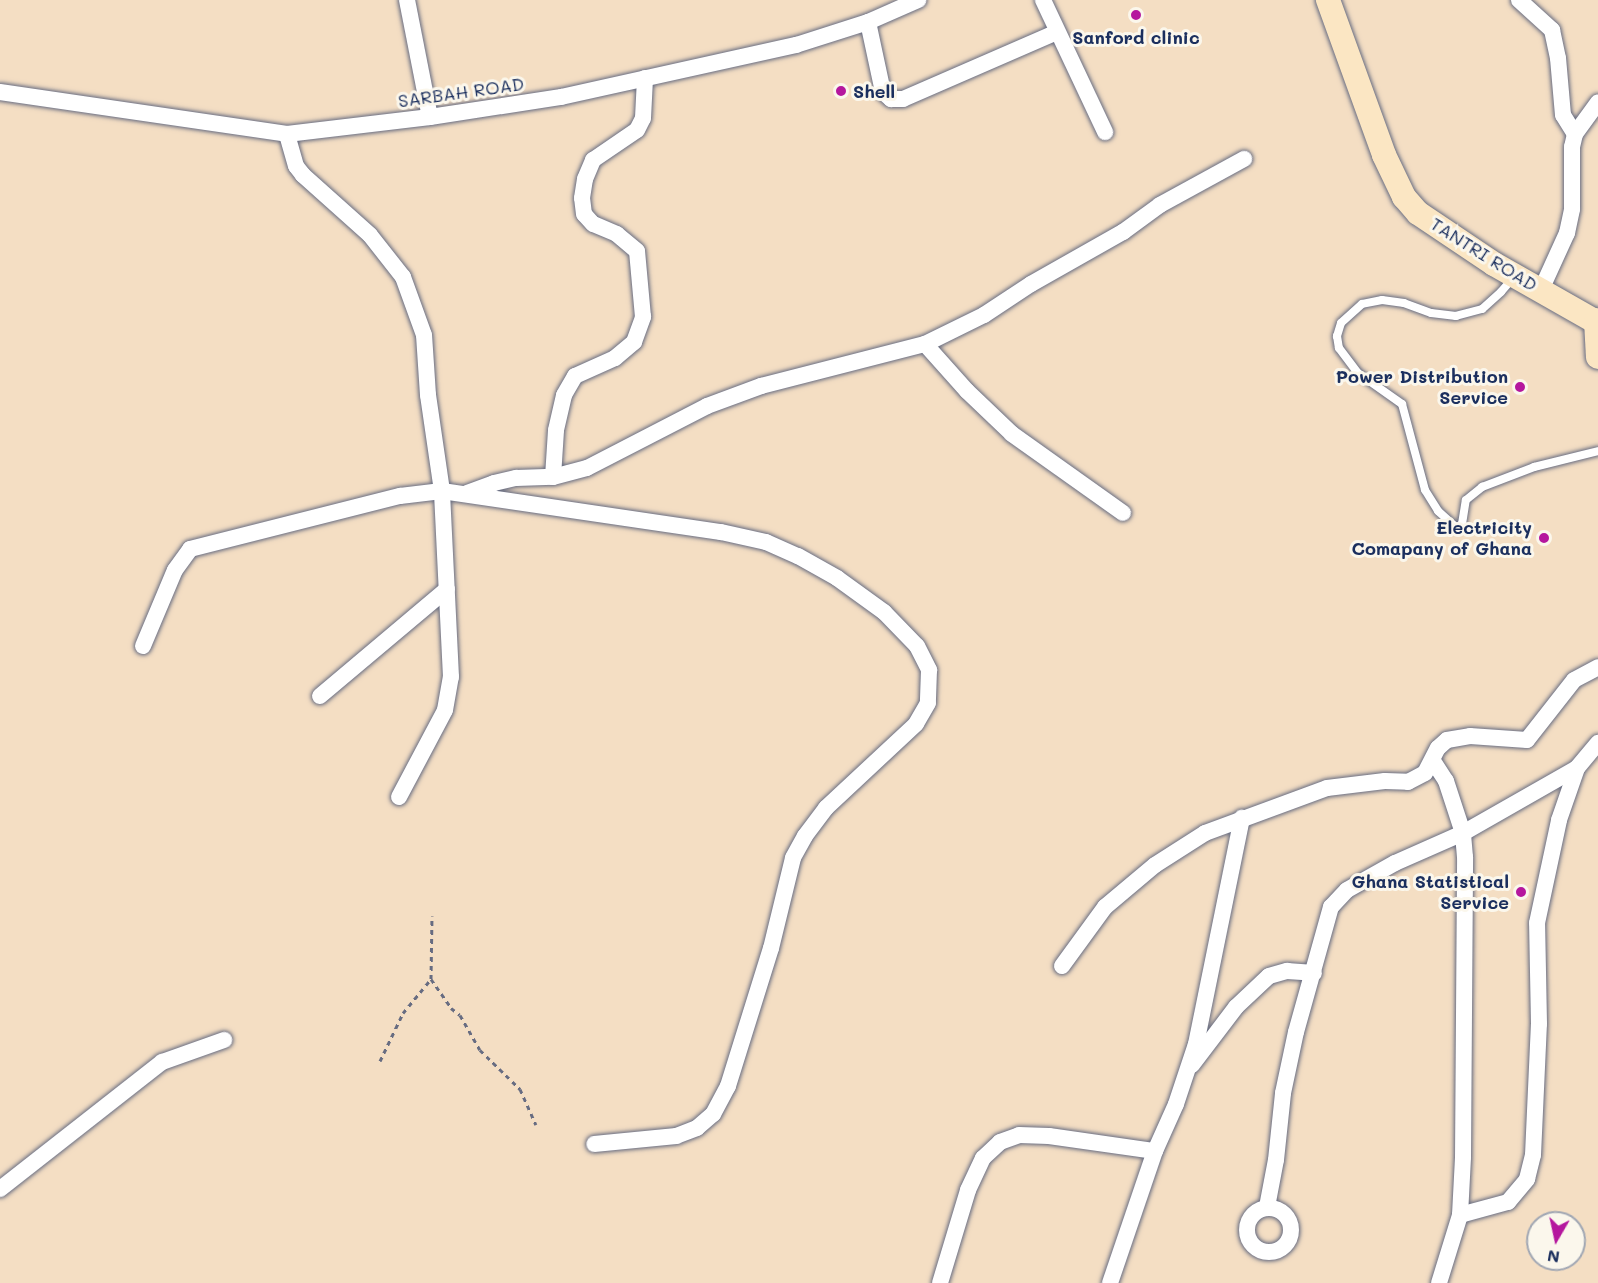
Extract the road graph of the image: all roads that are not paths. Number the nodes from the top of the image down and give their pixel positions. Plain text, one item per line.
1 (407, 0) edge
2 (918, 0) edge
3 (1043, 0) edge
4 (1328, 0) edge
5 (1519, 0) edge
6 (868, 22) junction
7 (1057, 32) junction
8 (645, 78) junction
9 (0, 92) edge
10 (1598, 102) edge
11 (430, 117) junction
12 (1104, 132) dead end
13 (287, 134) junction
14 (1575, 134) junction
15 (1244, 159) dead end
16 (1515, 276) junction
17 (1541, 290) junction
18 (1597, 321) edge
19 (925, 344) junction
20 (1598, 357) edge
21 (1598, 451) edge
22 (553, 477) junction
23 (442, 491) junction
24 (465, 494) junction
25 (1123, 513) dead end
26 (447, 589) junction
27 (143, 646) dead end
28 (1598, 667) edge
29 (320, 696) dead end
30 (1598, 743) edge
31 (1433, 761) junction
32 (1578, 768) junction
33 (399, 797) dead end
34 (1242, 818) junction
35 (1463, 833) junction
36 (1062, 966) dead end
37 (1314, 973) junction
38 (224, 1040) dead end
39 (1189, 1068) junction
40 (594, 1144) dead end
41 (1155, 1151) junction
42 (0, 1189) edge
43 (1267, 1207) dead end
44 (1460, 1215) junction
45 (940, 1283) edge
46 (1110, 1283) edge
47 (1439, 1283) edge

1 - 11 street
2 - 6 street, SARBAH ROAD
3 - 7 street
4 - 16 street, TANTRI ROAD
5 - 14 street
6 - 7 street
6 - 8 street, SARBAH ROAD
7 - 12 street
8 - 11 street, SARBAH ROAD
8 - 22 street
9 - 13 street, SARBAH ROAD
10 - 14 street
11 - 13 street, SARBAH ROAD
13 - 23 street
14 - 17 street
15 - 19 street
16 - 17 street, TANTRI ROAD
16 - 21 lane
17 - 18 street, TANTRI ROAD
18 - 20 street
19 - 22 street
19 - 25 street
22 - 24 street
23 - 24 street
23 - 26 street
23 - 27 street
24 - 40 street
26 - 29 street
26 - 33 street
28 - 31 street
30 - 32 street
31 - 34 street
31 - 35 street
32 - 35 street
32 - 44 street
34 - 36 street
34 - 39 street
35 - 37 street
35 - 44 street
37 - 39 street
37 - 43 street
38 - 42 street
39 - 41 street
41 - 45 street
41 - 46 street
44 - 47 street

